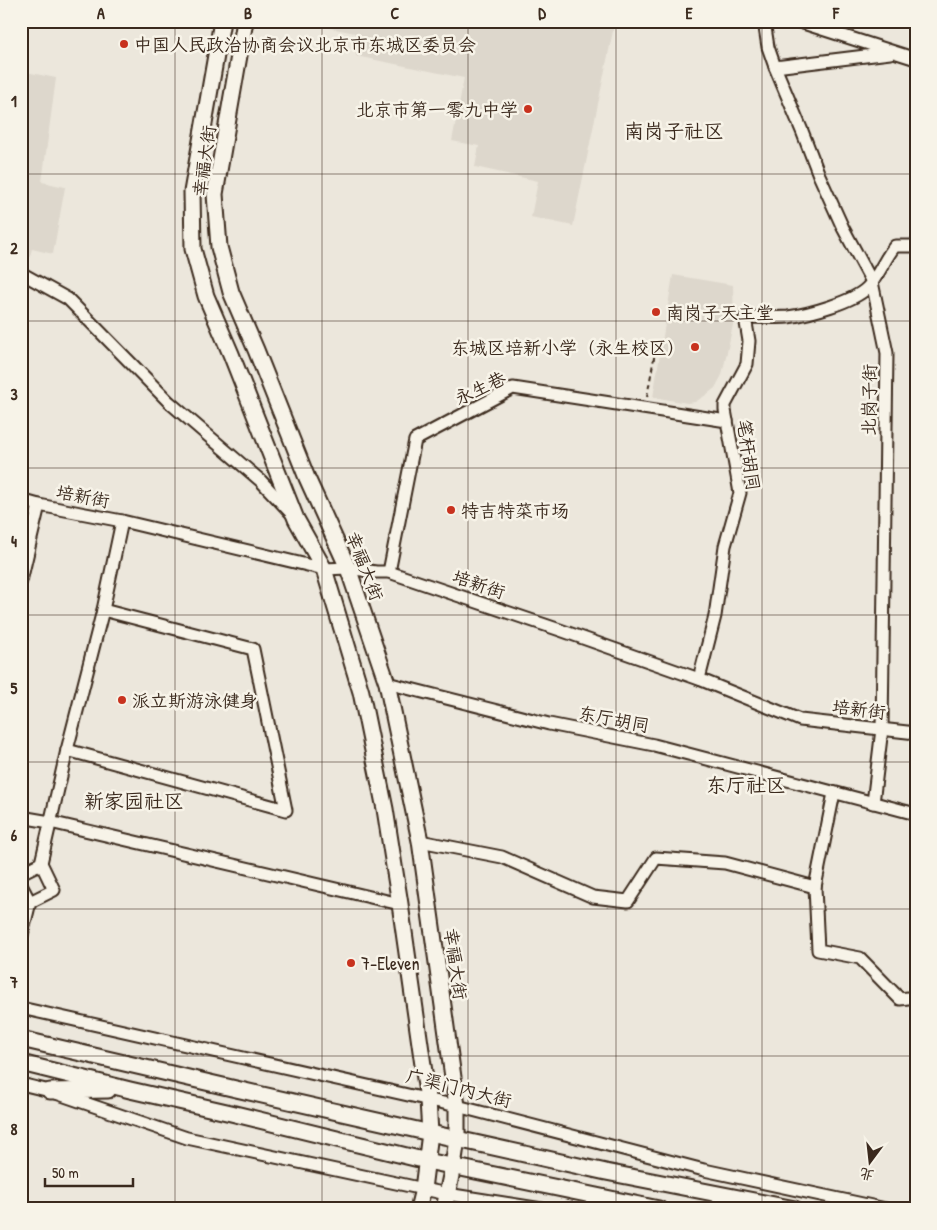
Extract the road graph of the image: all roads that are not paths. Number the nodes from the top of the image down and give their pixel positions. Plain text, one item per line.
1 (222, 21) edge
2 (245, 21) edge
3 (764, 21) edge
4 (797, 21) edge
5 (895, 52) junction
6 (916, 59) edge
7 (775, 68) junction
8 (916, 246) edge
9 (21, 272) edge
10 (872, 282) junction
11 (727, 421) junction
12 (21, 500) edge
13 (40, 505) junction
14 (296, 518) junction
15 (122, 521) junction
16 (348, 568) junction
17 (324, 569) junction
18 (389, 572) junction
19 (21, 580) edge
20 (103, 610) junction
21 (699, 679) junction
22 (387, 683) junction
23 (882, 730) junction
24 (916, 733) edge
25 (67, 750) junction
26 (834, 793) junction
27 (873, 803) junction
28 (916, 814) edge
29 (21, 817) edge
30 (50, 822) junction
31 (420, 841) junction
32 (41, 863) junction
33 (21, 873) edge
34 (21, 886) edge
35 (815, 887) junction
36 (30, 902) junction
37 (400, 904) junction
38 (21, 939) edge
39 (916, 997) edge
40 (21, 1008) edge
41 (21, 1038) edge
42 (21, 1063) edge
43 (21, 1084) edge
44 (130, 1090) junction
45 (50, 1091) junction
46 (428, 1100) junction
47 (457, 1106) junction
48 (430, 1133) junction
49 (457, 1139) junction
50 (427, 1161) junction
51 (453, 1166) junction
52 (423, 1189) junction
53 (445, 1202) edge
54 (418, 1209) edge
55 (542, 1209) edge
56 (659, 1209) edge
57 (795, 1209) edge
58 (886, 1209) edge

1 - 14 main road, 幸福大街
2 - 16 main road, 幸福大街
3 - 7 street, 北岗子街
4 - 5 street
5 - 6 street
5 - 7 street
7 - 10 street, 北岗子街
8 - 10 street, 笔杆胡同
9 - 14 street
10 - 11 street, 笔杆胡同
10 - 23 street, 北岗子街
11 - 18 street, 永生巷
11 - 21 street, 笔杆胡同
12 - 13 street, 培新街
13 - 15 street, 培新街
13 - 19 street
14 - 17 main road, 幸福大街
15 - 17 street, 培新街
15 - 20 street
16 - 17 street, 培新街
16 - 18 street, 培新街
16 - 22 main road, 幸福大街
17 - 37 main road, 幸福大街
18 - 21 street, 培新街
20 - 25 street
20 - 25 street
21 - 23 street, 培新街
22 - 26 street, 东厅胡同
22 - 31 main road, 幸福大街
23 - 24 street, 培新街
23 - 27 street, 北岗子街
25 - 30 street
26 - 27 street, 东厅胡同
26 - 35 street
27 - 28 street, 东厅胡同
29 - 30 street
30 - 32 street
30 - 37 street
31 - 35 street
31 - 47 main road, 幸福大街
32 - 33 street
32 - 36 street
34 - 36 street
35 - 39 street
36 - 38 street
37 - 46 main road, 幸福大街
40 - 46 street, 广渠门内大街
41 - 48 main road
42 - 44 main road
43 - 45 street
44 - 45 main road
44 - 50 main road
45 - 52 street
46 - 47 street, 广渠门内大街
46 - 48 main road, 幸福大街
47 - 49 main road, 幸福大街
47 - 58 street, 广渠门内大街
48 - 49 main road
48 - 50 main road, 幸福大街
49 - 51 main road, 幸福大街
49 - 57 main road
50 - 51 main road
50 - 52 main road, 幸福大街
51 - 53 main road, 幸福大街
51 - 56 main road
52 - 53 street
52 - 54 main road, 幸福大街
53 - 55 street

